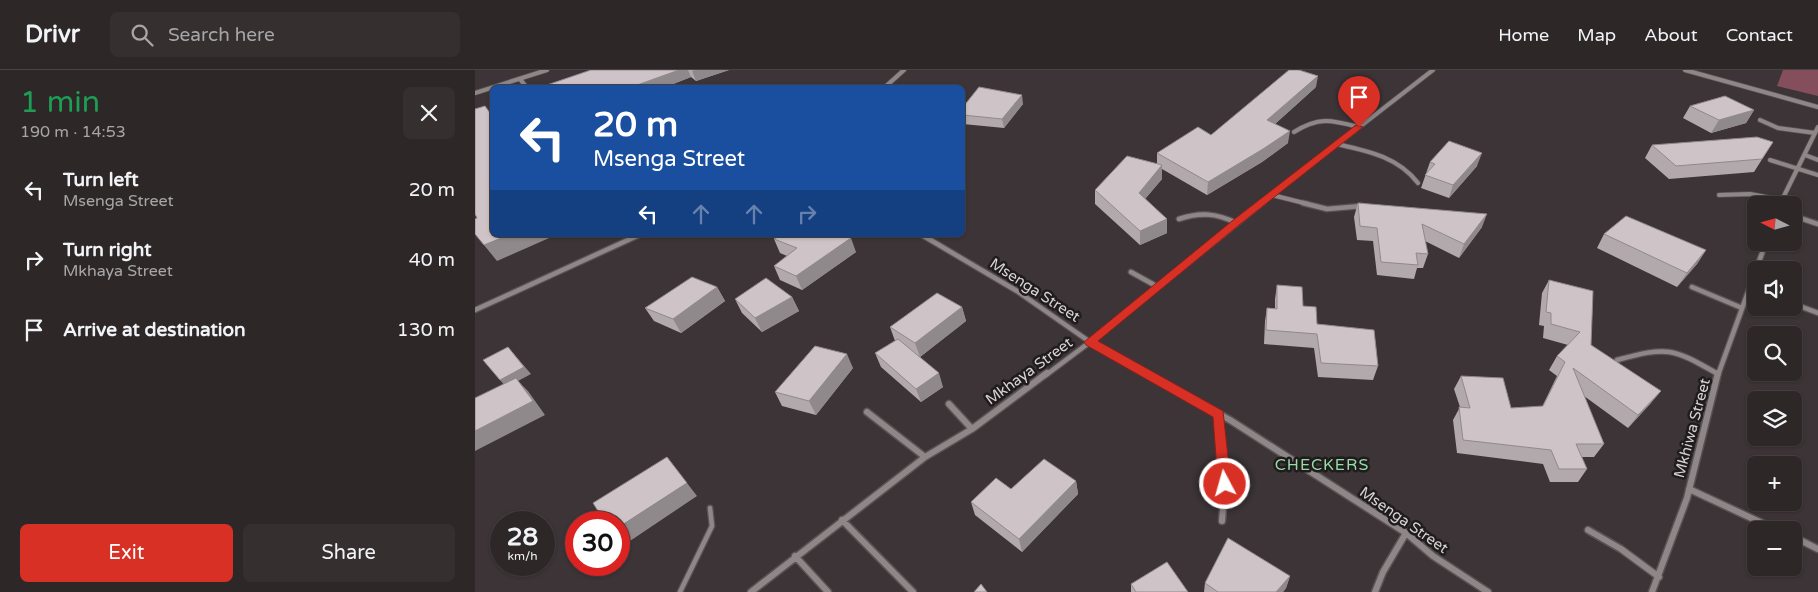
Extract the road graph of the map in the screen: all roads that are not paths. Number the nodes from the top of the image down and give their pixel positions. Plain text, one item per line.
1 (547, 70) edge
2 (904, 70) edge
3 (1433, 70) edge
4 (1685, 70) edge
5 (520, 79) junction
6 (501, 85) edge
7 (525, 85) edge
8 (887, 85) edge
9 (490, 88) edge
10 (475, 93) edge
11 (1818, 107) edge
12 (1760, 120) dead end
13 (1359, 127) junction
14 (1818, 127) edge
15 (1295, 132) dead end
16 (1815, 133) junction
17 (1337, 144) junction
18 (1805, 155) junction
19 (1770, 160) edge
20 (1818, 160) edge
21 (1797, 168) junction
22 (1818, 175) edge
23 (1418, 183) dead end
24 (1272, 195) junction
25 (1719, 195) dead end
26 (1761, 196) edge
27 (1784, 196) edge
28 (1367, 206) edge
29 (1179, 219) dead end
30 (1803, 219) edge
31 (1235, 223) junction
32 (1818, 224) edge
33 (635, 237) edge
34 (925, 237) edge
35 (1131, 272) dead end
36 (1158, 287) junction
37 (1692, 287) dead end
38 (1747, 294) edge
39 (1802, 307) edge
40 (1742, 308) junction
41 (475, 310) edge
42 (1818, 313) edge
43 (1090, 342) junction
44 (1617, 360) edge
45 (1719, 374) junction
46 (949, 404) dead end
47 (867, 412) dead end
48 (1219, 414) junction
49 (972, 429) junction
50 (925, 458) junction
51 (1689, 489) junction
52 (710, 508) dead end
53 (842, 520) junction
54 (1222, 521) dead end
55 (1758, 521) edge
56 (1588, 530) dead end
57 (1406, 533) junction
58 (1802, 541) edge
59 (1818, 549) edge
60 (795, 556) junction
61 (1659, 576) junction
62 (679, 592) edge
63 (751, 592) edge
64 (828, 592) edge
65 (913, 592) edge
66 (1375, 592) edge
67 (1487, 592) edge
68 (1652, 592) edge

1 - 5 street
2 - 8 street
3 - 13 street, Mkhaya Street
4 - 11 street
5 - 6 street
5 - 7 street
9 - 10 street
12 - 16 street
13 - 15 street
13 - 17 street, Mkhaya Street
14 - 16 street
16 - 18 street
17 - 23 street
17 - 24 street, Mkhaya Street
18 - 20 street
18 - 21 street
19 - 21 street
21 - 22 street
21 - 27 street
24 - 28 street
24 - 31 street, Mkhaya Street
25 - 26 street
29 - 31 street
30 - 32 street
31 - 36 street, Mkhaya Street
33 - 41 street
34 - 43 street, Msenga Street
35 - 36 street
36 - 43 street, Mkhaya Street
37 - 40 street
38 - 40 street, Mkhiwa Street
39 - 42 street
40 - 45 street, Mkhiwa Street
43 - 48 street, Msenga Street
43 - 49 street, Mkhaya Street
44 - 45 street
45 - 51 street, Mkhiwa Street
46 - 49 street
47 - 50 street
48 - 54 street
48 - 57 street, Msenga Street
49 - 50 street, Mkhaya Street
50 - 53 street, Mkhaya Street
51 - 55 street
51 - 61 street, Mkhiwa Street
52 - 62 lane
53 - 60 street, Mkhaya Street
53 - 65 street
56 - 61 street
57 - 66 street
57 - 67 street, Msenga Street
58 - 59 street
60 - 63 street, Mkhaya Street
60 - 64 street
61 - 68 street, Mkhiwa Street

